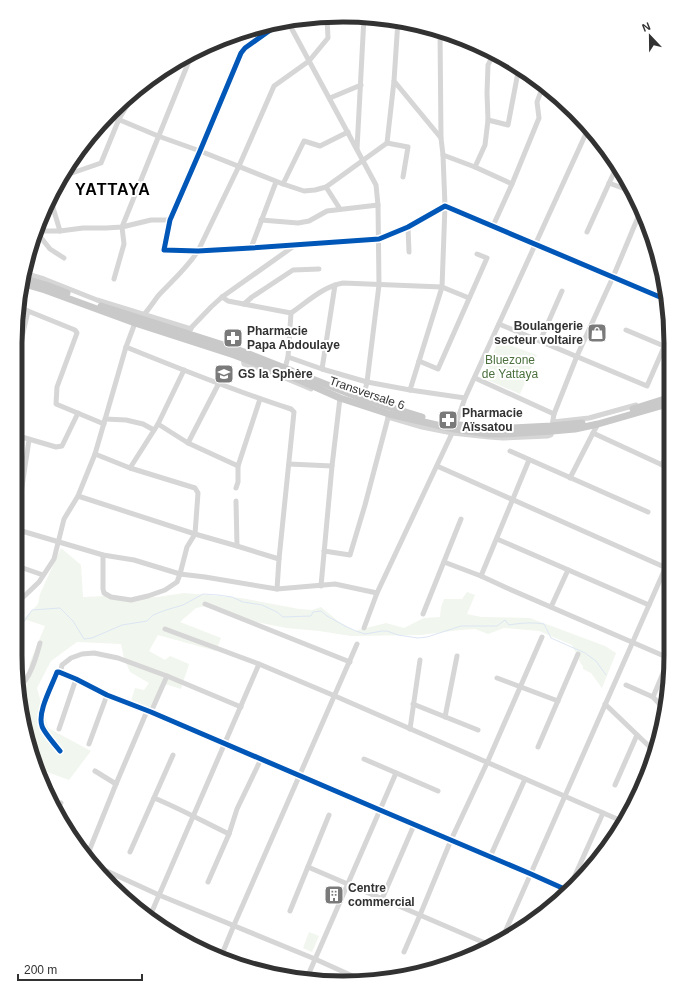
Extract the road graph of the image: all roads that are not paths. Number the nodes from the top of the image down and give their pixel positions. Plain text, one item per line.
1 (327, 23) edge
2 (364, 23) edge
3 (290, 27) edge
4 (398, 27) edge
5 (269, 31) edge
6 (441, 38) edge
7 (492, 59) edge
8 (309, 61) junction
9 (189, 62) edge
10 (518, 74) edge
11 (394, 81) junction
12 (361, 85) junction
13 (541, 91) dead end
14 (330, 98) junction
15 (127, 106) edge
16 (115, 117) edge
17 (119, 119) junction
18 (488, 120) junction
19 (348, 132) junction
20 (586, 133) edge
21 (158, 136) junction
22 (441, 138) junction
23 (387, 143) junction
24 (357, 150) junction
25 (200, 151) junction
26 (443, 155) junction
27 (362, 160) junction
28 (238, 166) junction
29 (476, 167) junction
30 (614, 172) edge
31 (72, 173) dead end
32 (403, 178) dead end
33 (276, 182) junction
34 (609, 183) junction
35 (282, 184) junction
36 (512, 184) junction
37 (326, 187) junction
38 (624, 189) edge
39 (378, 205) junction
40 (53, 206) edge
41 (445, 206) junction
42 (340, 209) junction
43 (638, 216) edge
44 (170, 220) junction
45 (261, 220) junction
46 (493, 226) junction
47 (122, 227) junction
48 (408, 227) junction
49 (42, 231) edge
50 (60, 231) junction
51 (587, 232) dead end
52 (40, 237) edge
53 (378, 239) junction
54 (536, 244) junction
55 (295, 245) junction
56 (251, 248) junction
57 (198, 251) junction
58 (409, 252) dead end
59 (477, 254) dead end
60 (64, 258) dead end
61 (319, 269) dead end
62 (29, 275) edge
63 (613, 277) junction
64 (114, 279) dead end
65 (28, 280) edge
66 (27, 285) edge
67 (335, 285) junction
68 (379, 285) junction
69 (442, 287) junction
70 (59, 288) junction
71 (562, 291) dead end
72 (222, 297) junction
73 (660, 297) edge
74 (469, 298) junction
75 (244, 304) junction
76 (24, 310) edge
77 (28, 311) junction
78 (292, 312) junction
79 (140, 319) junction
80 (499, 324) junction
81 (626, 330) dead end
82 (188, 331) junction
83 (22, 336) edge
84 (540, 341) junction
85 (126, 347) junction
86 (664, 347) joint
87 (288, 356) junction
88 (577, 356) junction
89 (419, 361) junction
90 (322, 369) junction
91 (184, 370) junction
92 (286, 374) junction
93 (475, 378) junction
94 (367, 382) junction
95 (219, 383) junction
96 (410, 390) junction
97 (466, 398) junction
98 (260, 399) junction
99 (340, 399) junction
100 (363, 399) junction
101 (664, 399) edge
102 (664, 405) edge
103 (78, 413) junction
104 (554, 414) junction
105 (388, 415) junction
106 (104, 421) junction
107 (158, 424) junction
108 (598, 424) junction
109 (552, 426) junction
110 (454, 429) junction
111 (154, 430) junction
112 (593, 433) junction
113 (22, 438) edge
114 (29, 440) junction
115 (188, 443) junction
116 (510, 451) dead end
117 (95, 454) junction
118 (529, 460) junction
119 (664, 460) edge
120 (289, 464) junction
121 (662, 465) joint
122 (238, 466) junction
123 (332, 466) junction
124 (437, 466) junction
125 (130, 468) junction
126 (570, 478) junction
127 (22, 485) edge
128 (236, 488) dead end
129 (78, 496) junction
130 (236, 500) dead end
131 (513, 500) junction
132 (648, 512) dead end
133 (461, 518) dead end
134 (22, 532) edge
135 (195, 534) junction
136 (497, 539) junction
137 (58, 542) junction
138 (238, 546) junction
139 (324, 551) junction
140 (103, 555) junction
141 (278, 559) junction
142 (444, 562) junction
143 (664, 566) edge
144 (22, 567) edge
145 (568, 570) junction
146 (180, 574) junction
147 (43, 575) junction
148 (481, 576) junction
149 (664, 576) edge
150 (321, 586) junction
151 (277, 589) junction
152 (377, 593) junction
153 (22, 598) edge
154 (205, 604) dead end
155 (649, 605) junction
156 (551, 607) junction
157 (423, 614) dead end
158 (364, 628) dead end
159 (165, 629) dead end
160 (542, 637) dead end
161 (632, 642) junction
162 (40, 643) dead end
163 (358, 644) dead end
164 (578, 654) dead end
165 (457, 656) dead end
166 (664, 656) edge
167 (420, 660) dead end
168 (350, 662) junction
169 (260, 664) junction
170 (60, 674) junction
171 (663, 674) edge
172 (167, 676) junction
173 (497, 678) dead end
174 (76, 679) junction
175 (24, 683) edge
176 (626, 685) dead end
177 (520, 687) junction
178 (107, 694) junction
179 (335, 696) junction
180 (653, 697) junction
181 (558, 701) junction
182 (413, 704) junction
183 (606, 704) junction
184 (660, 704) edge
185 (241, 707) junction
186 (149, 711) junction
187 (445, 717) junction
188 (59, 729) dead end
189 (410, 729) junction
190 (478, 730) dead end
191 (637, 735) junction
192 (89, 744) dead end
193 (225, 744) junction
194 (538, 747) dead end
195 (650, 747) edge
196 (60, 751) dead end
197 (172, 755) dead end
198 (261, 759) junction
199 (364, 759) dead end
200 (487, 762) junction
201 (95, 771) dead end
202 (396, 773) junction
203 (300, 776) junction
204 (525, 779) junction
205 (116, 784) junction
206 (615, 785) dead end
207 (438, 791) dead end
208 (565, 796) junction
209 (154, 798) junction
210 (380, 810) junction
211 (603, 813) junction
212 (329, 815) dead end
213 (193, 817) junction
214 (619, 820) edge
215 (414, 825) junction
216 (229, 834) junction
217 (452, 840) junction
218 (89, 851) edge
219 (130, 852) dead end
220 (490, 857) junction
221 (308, 867) junction
222 (105, 870) edge
223 (531, 874) junction
224 (575, 876) edge
225 (208, 882) dead end
226 (348, 884) junction
227 (563, 888) edge
228 (159, 894) junction
229 (382, 899) junction
230 (290, 911) dead end
231 (151, 912) edge
232 (420, 916) junction
233 (234, 925) junction
234 (505, 932) edge
235 (485, 943) edge
236 (404, 952) dead end
237 (223, 953) edge
238 (315, 959) junction
239 (309, 974) edge
240 (352, 976) edge

1 - 8 street
2 - 12 street
3 - 8 street
4 - 11 street
5 - 25 street
6 - 22 street
7 - 18 street
8 - 14 street
8 - 28 street
9 - 21 street
10 - 18 street
11 - 22 street
11 - 23 street
12 - 14 street
12 - 24 street
13 - 36 street
14 - 19 street
15 - 17 street
16 - 17 street
17 - 21 street
17 - 31 street
18 - 29 street
19 - 24 street
19 - 35 street
20 - 54 street
21 - 25 street
21 - 47 street
22 - 26 street
23 - 27 street
23 - 32 street
24 - 27 street
25 - 28 street
25 - 44 street
26 - 29 street
26 - 41 street
27 - 37 street
27 - 39 street
28 - 33 street
28 - 57 street
29 - 36 street
30 - 34 street
33 - 35 street
33 - 45 street
34 - 38 street
34 - 51 street
35 - 37 street
36 - 46 street
37 - 42 street
39 - 42 street
39 - 53 street
40 - 50 street
41 - 46 street
41 - 48 street
41 - 69 street
42 - 45 street
43 - 63 street
44 - 47 street
44 - 57 street
45 - 56 street
46 - 54 street
47 - 50 street
47 - 64 street
48 - 53 street
48 - 58 street
49 - 50 street
52 - 60 street
53 - 55 street
53 - 68 street
54 - 63 street
54 - 80 street
55 - 56 street
55 - 72 street
56 - 57 street
57 - 79 street
59 - 74 street
61 - 75 street
62 - 70 street
63 - 73 street
63 - 88 street
65 - 70 main road, Transversale 6
66 - 79 main road, Transversale 6
67 - 68 street
67 - 78 street
67 - 90 street
68 - 69 street
68 - 94 street
69 - 74 street
69 - 89 street
70 - 79 main road, Transversale 6
71 - 84 street
72 - 75 street
72 - 82 street
74 - 89 street
75 - 78 street
76 - 77 street
77 - 83 street
77 - 103 street
78 - 87 street
79 - 82 main road, Transversale 6
79 - 85 street
79 - 92 main road, Transversale 6
80 - 84 street
80 - 93 street
81 - 86 street
82 - 92 main road, Transversale 6
84 - 88 street
85 - 91 street
85 - 106 street
86 - 88 street
87 - 90 street
87 - 92 street
88 - 104 street
89 - 96 street
90 - 94 street
91 - 95 street
91 - 107 street
92 - 99 main road, Transversale 6
92 - 100 main road, Transversale 6
93 - 97 street
93 - 104 street
94 - 96 street
94 - 100 street
95 - 98 street
95 - 115 street
96 - 97 street
97 - 110 street
98 - 120 street
98 - 122 street
99 - 105 main road, Transversale 6
99 - 123 street
100 - 110 main road, Transversale 6
101 - 109 main road, Transversale 6
102 - 108 main road, Transversale 6
103 - 106 street
103 - 114 street
104 - 109 street
105 - 110 main road, Transversale 6
105 - 139 street
106 - 111 street
106 - 117 street
107 - 111 street
107 - 115 street
108 - 109 main road, Transversale 6
108 - 112 street
109 - 110 main road, Transversale 6
109 - 110 main road, Transversale 6
110 - 124 street
111 - 125 street
112 - 121 street
112 - 126 street
113 - 114 street
114 - 127 street
115 - 122 street
116 - 118 street
117 - 125 street
117 - 129 street
118 - 126 street
118 - 131 street
119 - 121 street
120 - 123 street
120 - 141 street
122 - 128 street
123 - 139 street
124 - 131 street
124 - 152 street
125 - 135 street
126 - 132 street
129 - 135 street
129 - 137 street
130 - 138 street
131 - 136 street
131 - 143 street
133 - 142 street
134 - 137 street
135 - 138 street
135 - 146 street
136 - 145 street
136 - 148 street
137 - 140 street
137 - 147 street
138 - 141 street
139 - 150 street
140 - 146 street
140 - 146 street
141 - 151 street
142 - 148 street
142 - 157 street
144 - 147 street
145 - 155 street
145 - 156 street
146 - 151 street
147 - 153 street
148 - 156 street
149 - 155 street
150 - 151 street
150 - 152 street
152 - 158 street
154 - 168 street
155 - 161 street
156 - 161 street
159 - 169 street
160 - 177 street
161 - 166 street
161 - 183 street
162 - 175 street
163 - 168 street
164 - 181 street
165 - 187 street
167 - 182 street
168 - 179 street
169 - 179 street
169 - 185 street
170 - 172 street
170 - 174 street
170 - 196 street
171 - 180 street
172 - 185 street
172 - 186 street
173 - 177 street
174 - 178 street
174 - 188 street
176 - 180 street
177 - 181 street
177 - 200 street
178 - 186 street
178 - 192 street
179 - 189 street
179 - 203 street
180 - 184 street
181 - 194 street
182 - 187 street
182 - 189 street
183 - 191 street
183 - 208 street
185 - 193 street
186 - 193 street
186 - 205 street
187 - 190 street
189 - 200 street
191 - 195 street
191 - 206 street
193 - 198 street
193 - 213 street
197 - 209 street
198 - 203 street
198 - 216 street
199 - 202 street
200 - 204 street
200 - 217 street
201 - 205 street
202 - 207 street
202 - 210 street
203 - 210 street
203 - 233 street
204 - 208 street
204 - 220 street
205 - 218 street
208 - 211 street
208 - 223 street
209 - 213 street
209 - 219 street
210 - 215 street
210 - 226 street
211 - 214 street
211 - 224 street
212 - 221 street
213 - 216 street
213 - 228 street
215 - 217 street
215 - 229 street
216 - 225 street
217 - 220 street
217 - 232 street
220 - 223 street
221 - 226 street
221 - 230 street
222 - 228 street
223 - 227 street
223 - 234 street
226 - 229 street
226 - 238 street
228 - 231 street
228 - 233 street
229 - 232 street
232 - 235 street
232 - 236 street
233 - 237 street
233 - 238 street
238 - 239 street
238 - 240 street

